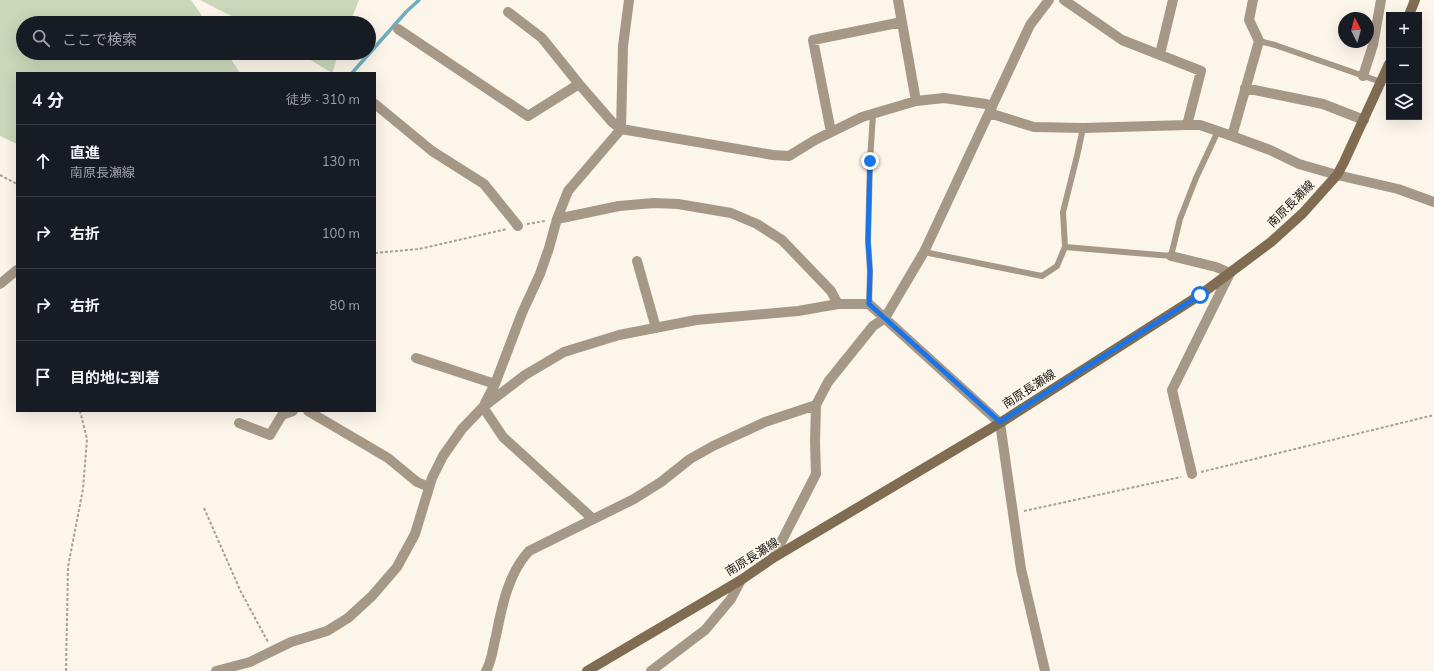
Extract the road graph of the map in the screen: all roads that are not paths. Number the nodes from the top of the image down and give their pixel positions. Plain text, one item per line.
1 (629, 0) edge
2 (898, 0) edge
3 (1049, 0) edge
4 (1064, 0) edge
5 (1174, 0) edge
6 (1253, 0) edge
7 (1381, 0) edge
8 (1415, 0) edge
9 (508, 12) dead end
10 (1410, 12) edge
11 (902, 22) junction
12 (398, 29) dead end
13 (1259, 41) junction
14 (1160, 54) junction
15 (1386, 71) edge
16 (1363, 76) junction
17 (1381, 82) junction
18 (579, 84) junction
19 (1245, 88) junction
20 (916, 102) junction
21 (376, 105) edge
22 (991, 110) junction
23 (873, 114) junction
24 (1364, 120) junction
25 (1187, 124) junction
26 (1083, 128) junction
27 (621, 129) junction
28 (1218, 131) junction
29 (831, 132) junction
30 (1232, 136) junction
31 (1337, 175) junction
32 (1434, 202) edge
33 (557, 219) junction
34 (518, 226) road end
35 (1065, 247) junction
36 (924, 252) junction
37 (1170, 256) junction
38 (638, 261) dead end
39 (16, 271) edge
40 (1230, 273) junction
41 (0, 284) edge
42 (838, 304) junction
43 (869, 304) junction
44 (885, 318) junction
45 (656, 328) junction
46 (416, 358) dead end
47 (495, 384) junction
48 (816, 405) junction
49 (484, 407) junction
50 (289, 412) edge
51 (310, 412) edge
52 (1000, 422) junction
53 (239, 423) dead end
54 (1192, 474) road end
55 (429, 487) junction
56 (593, 519) junction
57 (773, 558) junction
58 (741, 580) junction
59 (216, 671) edge
60 (486, 671) edge
61 (587, 671) edge
62 (651, 671) edge
63 (1045, 671) edge

1 - 27 street
2 - 11 street
3 - 22 street
4 - 14 street
5 - 14 street
6 - 13 street
7 - 16 street
8 - 10 main road
9 - 18 street
11 - 20 street
11 - 29 street
12 - 18 street
13 - 16 lane
13 - 19 street
14 - 25 street
15 - 17 main road, 南原長瀬線
16 - 17 lane
17 - 24 main road, 南原長瀬線
18 - 27 street
19 - 24 street
19 - 30 street
20 - 22 street
20 - 23 street
21 - 34 street
22 - 26 street
22 - 36 street
23 - 29 street
23 - 43 lane
24 - 31 main road, 南原長瀬線
25 - 26 street
25 - 28 street
26 - 35 lane
27 - 29 street
27 - 33 street
28 - 30 street
28 - 37 lane
30 - 31 street
31 - 32 street
31 - 40 main road, 南原長瀬線
33 - 42 street
33 - 47 street
35 - 36 lane
35 - 37 lane
36 - 44 street
37 - 40 street
38 - 45 street
39 - 41 street
40 - 52 main road, 南原長瀬線
40 - 54 street
42 - 43 street
42 - 45 street
43 - 44 street
44 - 48 street
44 - 52 street
45 - 49 street
46 - 47 street
47 - 49 street
48 - 56 street
48 - 57 street
49 - 55 street
49 - 56 street
50 - 53 street
51 - 55 street
52 - 57 main road, 南原長瀬線
52 - 63 street
55 - 59 street
56 - 60 street
57 - 58 main road, 南原長瀬線
58 - 61 main road, 南原長瀬線
58 - 62 street

